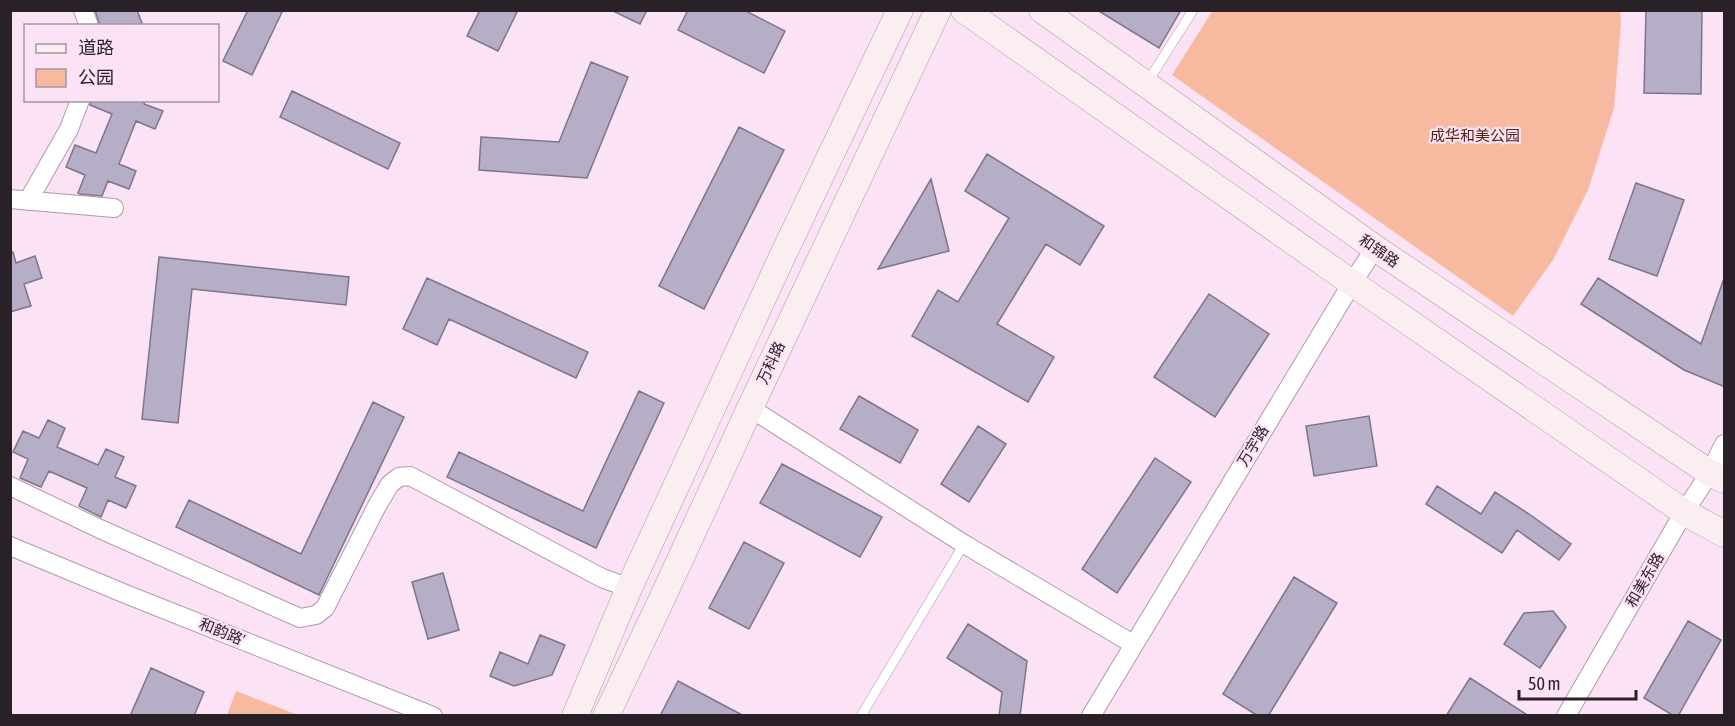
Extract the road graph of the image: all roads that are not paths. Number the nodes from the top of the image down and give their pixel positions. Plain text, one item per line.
1 (900, 10) edge
2 (938, 10) edge
3 (964, 10) edge
4 (1042, 10) edge
5 (1193, 10) edge
6 (1146, 85) junction
7 (79, 102) edge
8 (19, 200) edge
9 (114, 208) dead end
10 (1375, 248) junction
11 (1352, 283) junction
12 (750, 408) junction
13 (1725, 444) edge
14 (1717, 476) edge
15 (10, 486) edge
16 (1684, 512) junction
17 (1725, 534) edge
18 (964, 544) junction
19 (10, 546) edge
20 (629, 588) junction
21 (1133, 644) junction
22 (433, 716) edge
23 (575, 716) edge
24 (606, 716) edge
25 (861, 716) edge
26 (1092, 716) edge
27 (1566, 716) edge

1 - 20 street
2 - 12 street, 万科路
3 - 11 street
4 - 6 street, 和锦路
5 - 6 lane
6 - 10 street, 和锦路
7 - 8 street
8 - 9 street
10 - 11 street, 万宇路
10 - 14 street, 和锦路
11 - 16 street
11 - 21 street, 万宇路
12 - 18 street
12 - 24 street, 万科路
13 - 14 street, 和美东路
14 - 16 street, 和美东路
15 - 20 street
16 - 17 street
16 - 27 street, 和美东路
18 - 21 street
18 - 25 lane
19 - 22 street, 和韵路’
20 - 23 street
21 - 26 street, 万宇路

